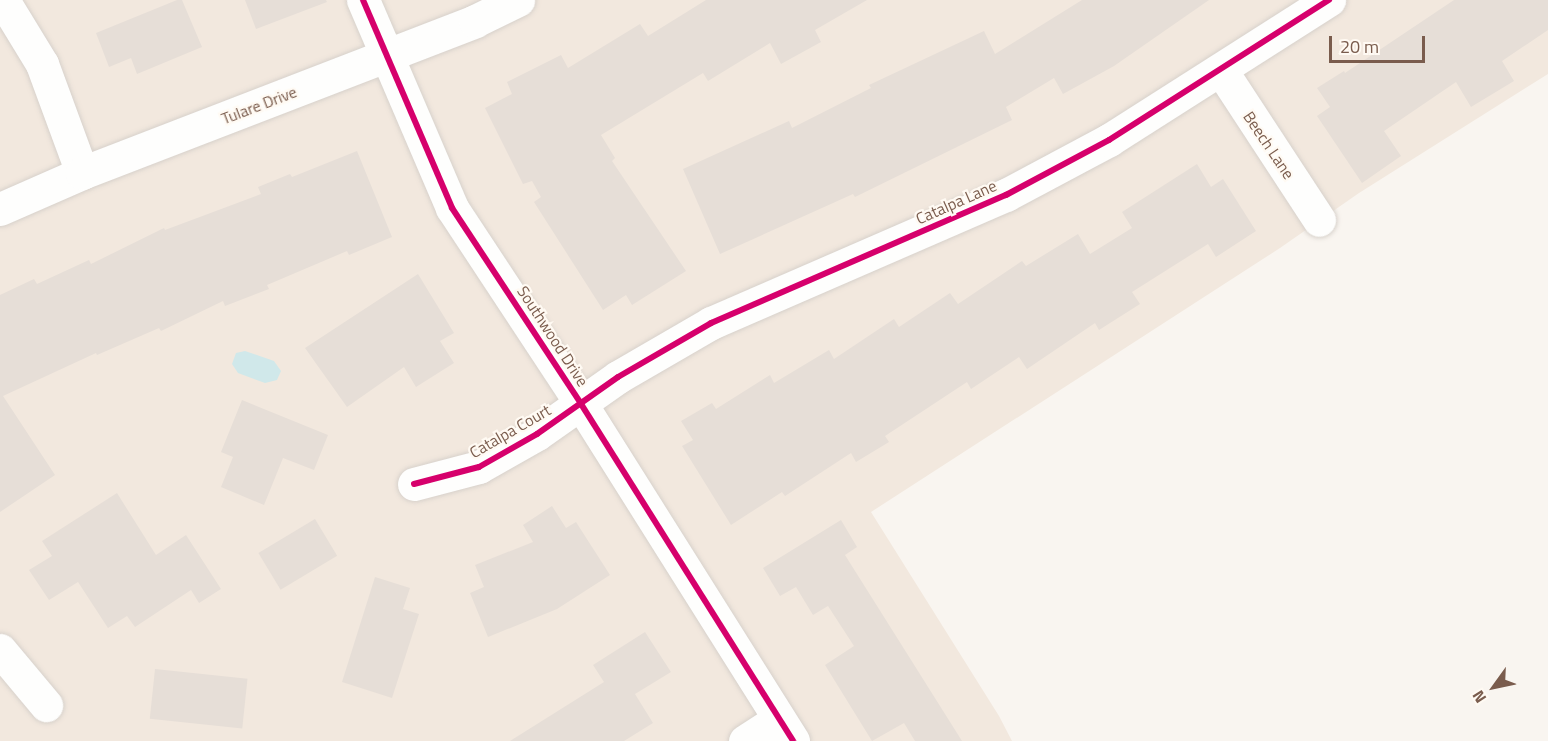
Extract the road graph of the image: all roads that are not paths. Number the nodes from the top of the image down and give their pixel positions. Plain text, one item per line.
1 (3, 0) edge
2 (363, 0) edge
3 (518, 0) edge
4 (1329, 0) edge
5 (388, 56) junction
6 (1221, 70) junction
7 (82, 173) junction
8 (0, 209) edge
9 (1319, 220) dead end
10 (581, 404) junction
11 (414, 484) dead end
12 (0, 650) edge
13 (46, 705) dead end
14 (786, 730) edge
15 (745, 741) edge

1 - 7 street
2 - 5 street, Southwood Drive
3 - 5 street, Tulare Drive
4 - 6 street, Catalpa Lane
5 - 7 street, Tulare Drive
5 - 10 street, Southwood Drive
6 - 9 street, Beech Lane
6 - 10 street, Catalpa Lane
7 - 8 street, Tulare Drive
10 - 11 street, Catalpa Court
10 - 14 street, Southwood Drive
12 - 13 street
14 - 15 street

